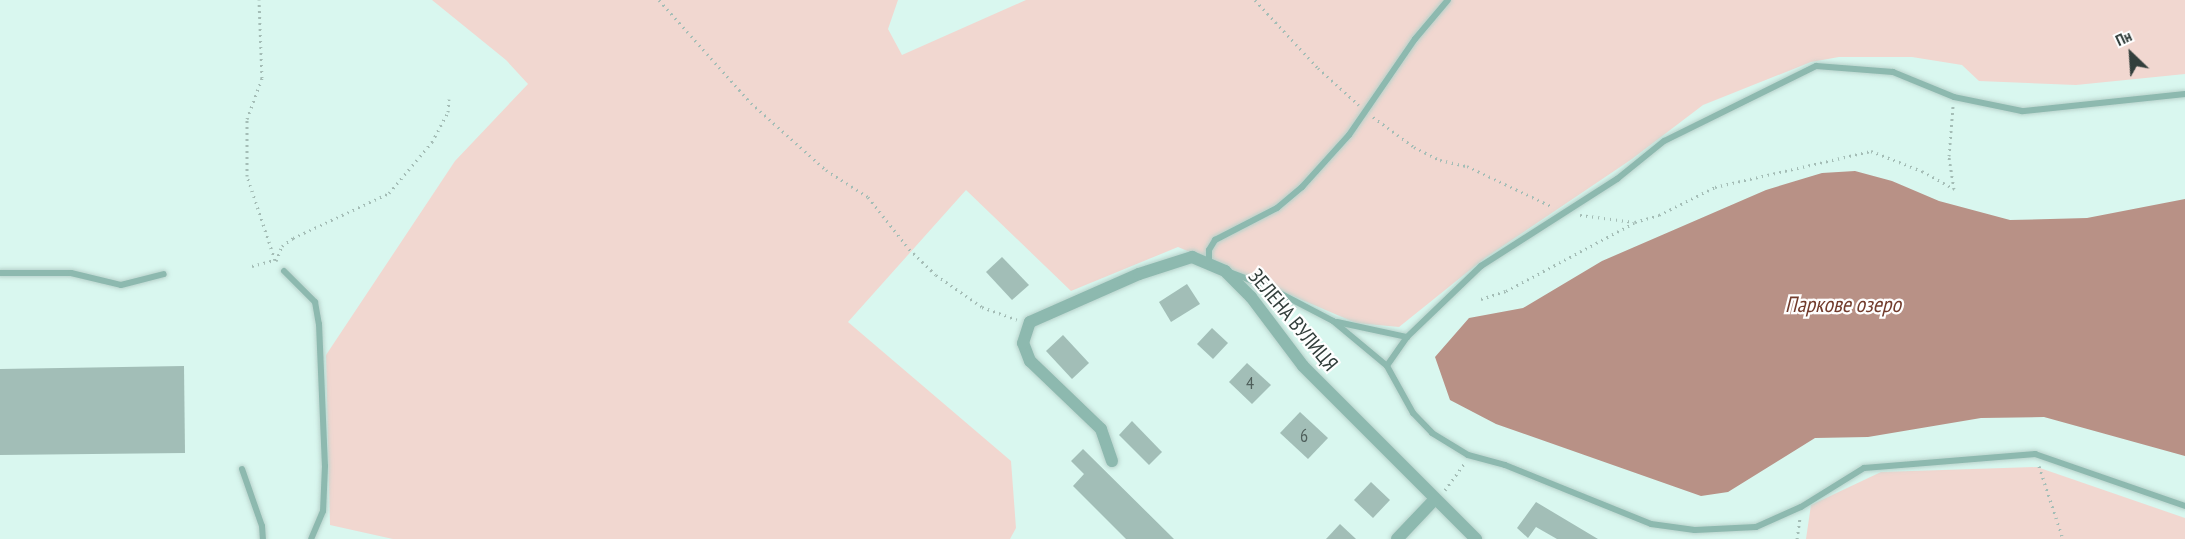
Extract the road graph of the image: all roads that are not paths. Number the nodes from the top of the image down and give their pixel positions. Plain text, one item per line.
1 (1448, 0) edge
2 (2185, 94) edge
3 (1209, 264) junction
4 (284, 271) road end
5 (1225, 271) junction
6 (0, 273) edge
7 (164, 274) dead end
8 (1333, 321) junction
9 (1407, 337) junction
10 (1387, 366) junction
11 (1112, 461) dead end
12 (242, 469) dead end
13 (1435, 499) junction
14 (2185, 506) edge
15 (263, 539) edge
16 (311, 539) edge
17 (1397, 539) edge
18 (1476, 539) edge

1 - 3 lane
2 - 9 lane
3 - 5 street, ЗЕЛЕНА ВУЛИЦЯ
3 - 11 street, ЗЕЛЕНА ВУЛИЦЯ
4 - 16 lane
5 - 8 lane
5 - 13 street, ЗЕЛЕНА ВУЛИЦЯ
6 - 7 lane
8 - 9 lane
8 - 10 lane
9 - 10 lane
10 - 14 lane
12 - 15 lane
13 - 17 street
13 - 18 street, ЗЕЛЕНА ВУЛИЦЯ

